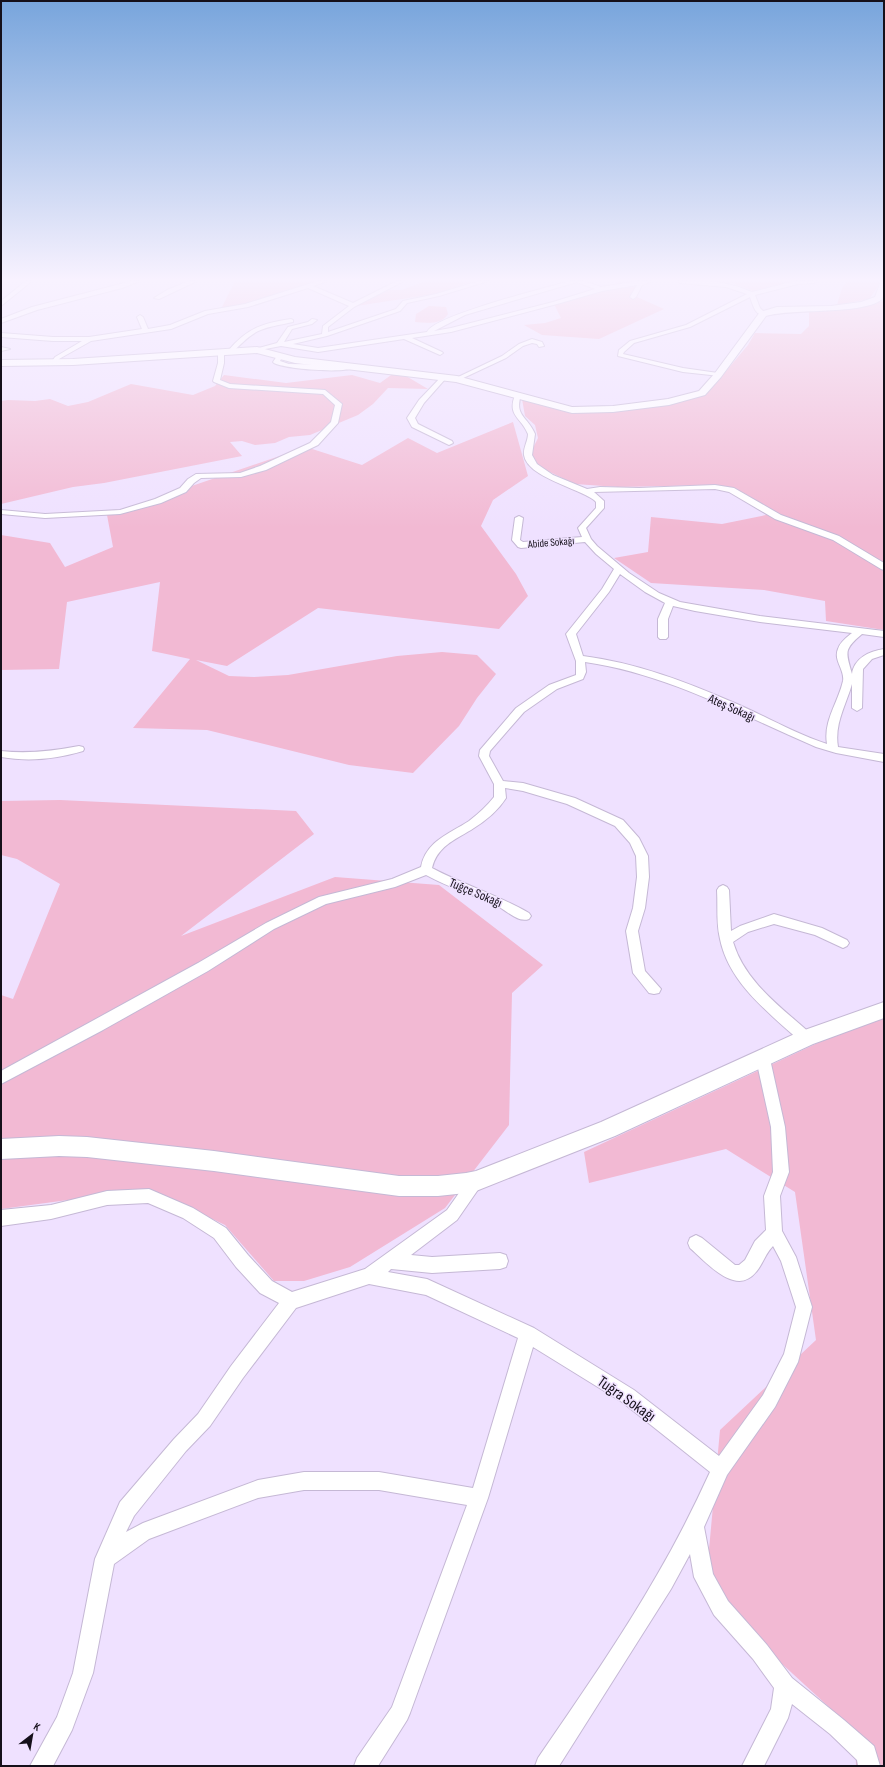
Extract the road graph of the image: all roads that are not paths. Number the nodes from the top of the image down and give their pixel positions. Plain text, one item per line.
1 (221, 363) edge
2 (327, 363) edge
3 (480, 363) edge
4 (490, 363) edge
5 (655, 363) edge
6 (727, 363) edge
7 (718, 375) junction
8 (444, 377) junction
9 (456, 379) junction
10 (518, 395) junction
11 (448, 443) dead end
12 (586, 491) junction
13 (1, 512) edge
14 (520, 518) dead end
15 (587, 539) junction
16 (884, 567) edge
17 (618, 569) junction
18 (670, 602) junction
19 (860, 631) junction
20 (884, 634) edge
21 (663, 637) dead end
22 (884, 652) edge
23 (579, 658) junction
24 (857, 708) dead end
25 (833, 749) junction
26 (79, 750) dead end
27 (1, 754) edge
28 (884, 758) edge
29 (498, 784) junction
30 (426, 870) junction
31 (723, 890) dead end
32 (525, 916) dead end
33 (726, 940) junction
34 (843, 943) dead end
35 (654, 989) dead end
36 (884, 1010) edge
37 (806, 1038) junction
38 (763, 1059) junction
39 (1, 1078) edge
40 (1, 1149) edge
41 (476, 1181) junction
42 (1, 1218) edge
43 (774, 1233) junction
44 (696, 1243) dead end
45 (388, 1261) junction
46 (500, 1261) dead end
47 (369, 1276) junction
48 (291, 1301) junction
49 (528, 1334) junction
50 (721, 1469) junction
51 (480, 1498) junction
52 (694, 1527) junction
53 (106, 1559) junction
54 (785, 1685) junction
55 (41, 1766) edge
56 (365, 1766) edge
57 (546, 1766) edge
58 (753, 1766) edge
59 (869, 1766) edge

1 - 13 street
2 - 8 main road
3 - 9 street
4 - 9 street
5 - 7 street
6 - 7 main road
7 - 10 main road
8 - 9 main road
8 - 11 street
9 - 10 main road
10 - 12 street
12 - 15 street
12 - 16 street
14 - 15 street, Abide Sokağı
15 - 17 street
17 - 18 street
17 - 23 street
18 - 19 street
18 - 21 street
19 - 20 street
19 - 25 street
22 - 24 street
23 - 25 street, Ateş Sokağı
23 - 29 street
25 - 28 street, Ateş Sokağı
26 - 27 street
29 - 30 street
29 - 35 street
30 - 32 street, Tuğçe Sokağı
30 - 39 street
31 - 33 street
33 - 34 street
33 - 37 street
36 - 37 main road
37 - 38 main road
38 - 41 main road
38 - 43 street
40 - 41 main road
41 - 45 street
42 - 48 street
43 - 44 street
43 - 50 street
45 - 46 street
45 - 47 street
47 - 48 street
47 - 49 street, Tuğra Sokağı
48 - 53 street
49 - 50 street, Tuğra Sokağı
49 - 51 street
50 - 52 street
51 - 53 street
51 - 56 street
52 - 54 street
52 - 57 street
53 - 55 street
54 - 58 street
54 - 59 street

